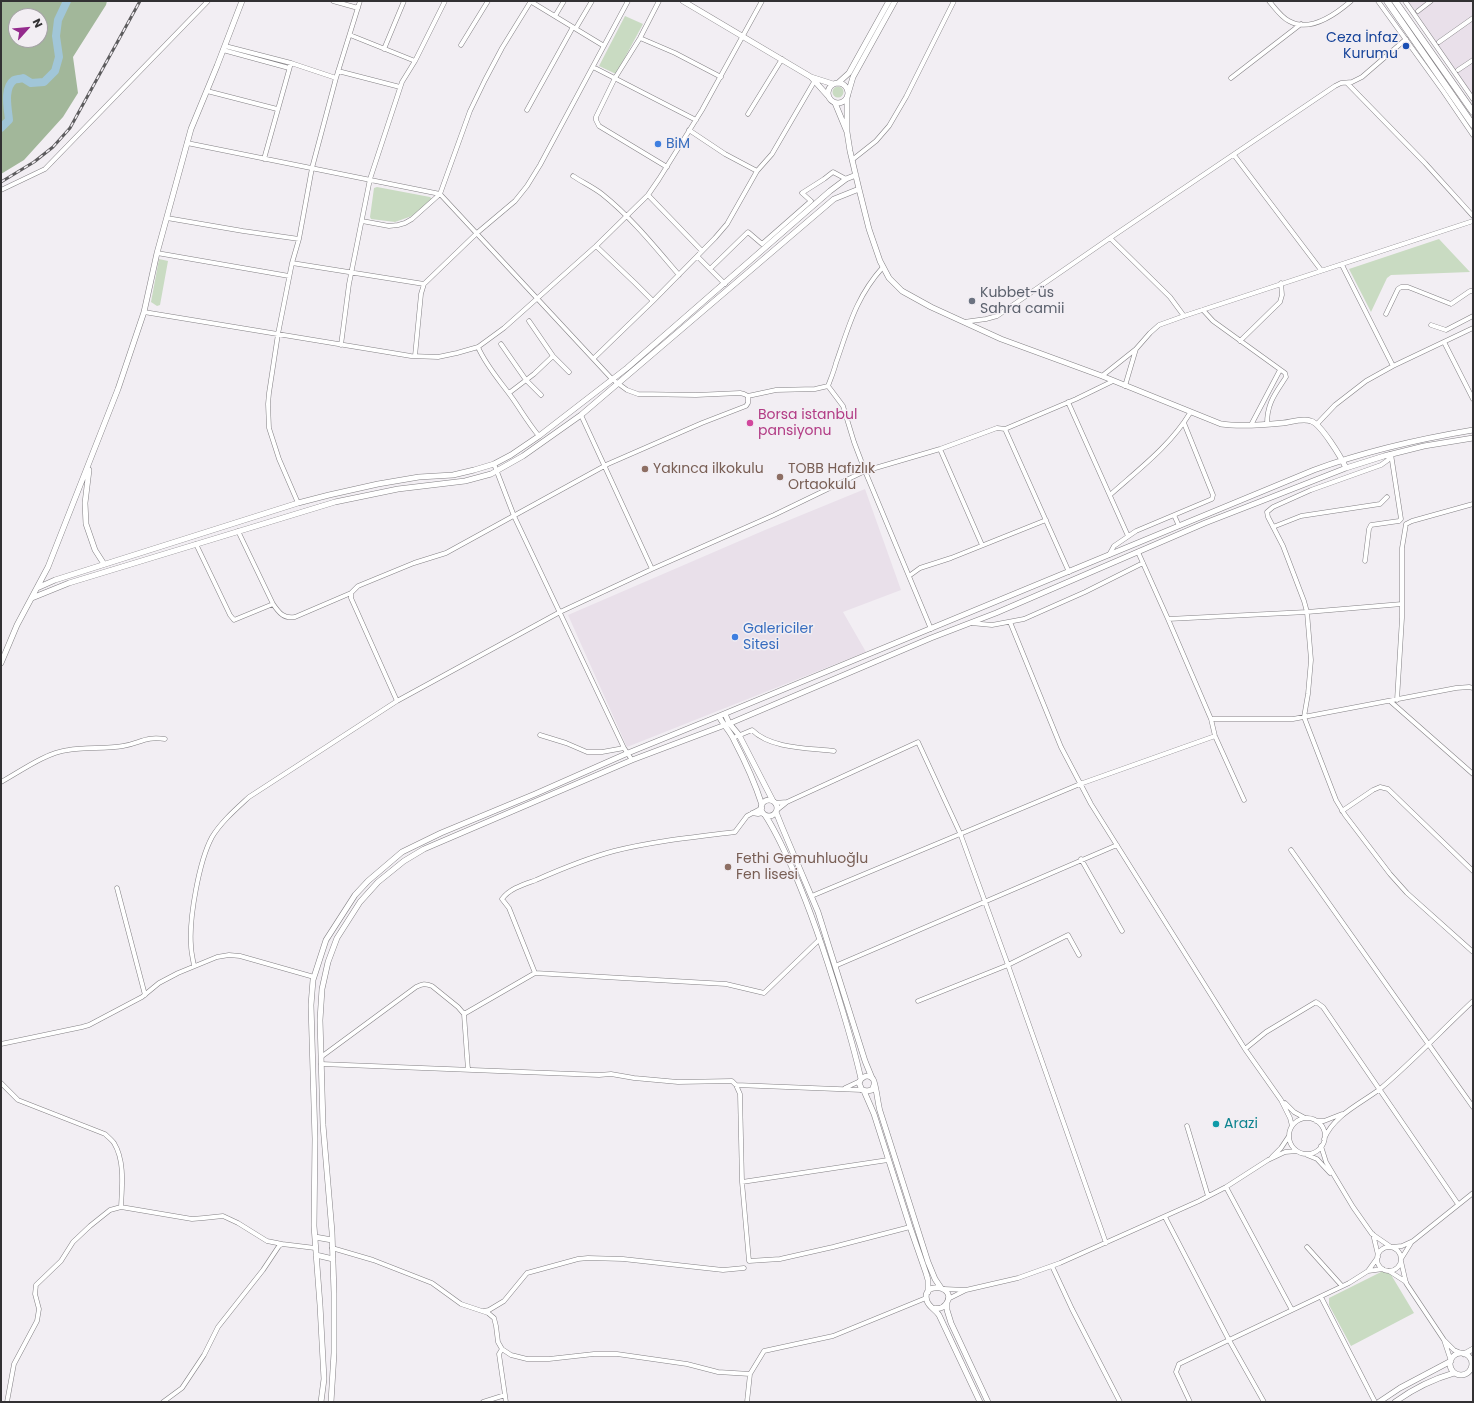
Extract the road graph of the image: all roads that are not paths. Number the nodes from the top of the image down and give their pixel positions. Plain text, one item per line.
1 (208, 1) edge
2 (242, 1) edge
3 (333, 1) edge
4 (360, 1) edge
5 (404, 1) edge
6 (445, 1) edge
7 (488, 1) edge
8 (530, 1) edge
9 (564, 1) edge
10 (592, 1) edge
11 (628, 1) edge
12 (659, 1) edge
13 (684, 1) edge
14 (762, 1) edge
15 (889, 1) edge
16 (895, 1) edge
17 (954, 1) edge
18 (1269, 1) edge
19 (1351, 1) edge
20 (1378, 1) edge
21 (1387, 1) edge
22 (1395, 1) edge
23 (1405, 1) edge
24 (1431, 1) edge
25 (358, 8) junction
26 (1418, 11) dead end
27 (555, 16) junction
28 (1473, 18) edge
29 (1301, 24) junction
30 (574, 28) junction
31 (350, 35) junction
32 (744, 36) junction
33 (640, 38) junction
34 (1406, 39) junction
35 (1439, 42) dead end
36 (461, 45) dead end
37 (604, 46) junction
38 (224, 48) junction
39 (384, 49) junction
40 (782, 59) junction
41 (1473, 60) edge
42 (415, 61) junction
43 (291, 63) junction
44 (593, 67) junction
45 (289, 68) junction
46 (1458, 70) dead end
47 (338, 71) junction
48 (721, 77) junction
49 (336, 78) junction
50 (615, 78) junction
51 (1231, 78) dead end
52 (813, 79) junction
53 (1347, 82) junction
54 (835, 84) junction
55 (400, 87) junction
56 (207, 91) junction
57 (828, 96) junction
58 (847, 96) junction
59 (1473, 99) edge
60 (835, 103) junction
61 (277, 109) junction
62 (527, 110) dead end
63 (1473, 112) edge
64 (748, 114) dead end
65 (696, 120) junction
66 (1473, 125) edge
67 (689, 130) junction
68 (847, 132) junction
69 (1473, 135) edge
70 (187, 144) junction
71 (1234, 155) junction
72 (264, 159) junction
73 (852, 160) junction
74 (667, 167) junction
75 (312, 168) junction
76 (757, 171) junction
77 (856, 175) junction
78 (573, 176) dead end
79 (370, 179) junction
80 (846, 179) junction
81 (859, 188) junction
82 (1, 190) edge
83 (440, 194) junction
84 (648, 194) junction
85 (626, 216) junction
86 (1473, 216) edge
87 (167, 218) junction
88 (362, 220) junction
89 (1473, 221) edge
90 (477, 233) junction
91 (1110, 238) junction
92 (299, 239) junction
93 (596, 246) junction
94 (702, 251) junction
95 (158, 253) junction
96 (698, 257) junction
97 (292, 263) junction
98 (1342, 265) junction
99 (882, 267) junction
100 (710, 269) junction
101 (1321, 270) junction
102 (352, 272) junction
103 (679, 275) junction
104 (289, 276) junction
105 (1281, 283) junction
106 (424, 284) junction
107 (725, 284) junction
108 (1473, 291) edge
109 (537, 298) junction
110 (653, 301) junction
111 (1202, 310) junction
112 (144, 312) junction
113 (1386, 314) dead end
114 (1184, 316) junction
115 (1473, 316) edge
116 (529, 321) dead end
117 (964, 322) junction
118 (1431, 325) dead end
119 (1473, 328) edge
120 (278, 334) junction
121 (1240, 341) junction
122 (1444, 342) junction
123 (501, 344) dead end
124 (341, 345) junction
125 (478, 347) junction
126 (1136, 349) junction
127 (415, 356) junction
128 (553, 356) junction
129 (594, 358) junction
130 (1393, 366) junction
131 (1280, 370) junction
132 (569, 372) dead end
133 (1102, 376) junction
134 (612, 379) junction
135 (526, 380) junction
136 (1113, 381) junction
137 (618, 384) junction
138 (828, 386) junction
139 (1125, 386) junction
140 (508, 393) junction
141 (541, 395) dead end
142 (748, 396) junction
143 (1473, 399) edge
144 (1068, 402) junction
145 (1190, 413) junction
146 (581, 415) junction
147 (1184, 423) junction
148 (1267, 424) junction
149 (1316, 424) junction
150 (1251, 425) junction
151 (1005, 429) junction
152 (1473, 430) edge
153 (539, 436) junction
154 (1473, 438) edge
155 (940, 449) junction
156 (1390, 454) junction
157 (1342, 460) junction
158 (91, 461) junction
159 (494, 464) junction
160 (604, 466) junction
161 (1346, 468) junction
162 (496, 471) junction
163 (865, 471) junction
164 (1110, 495) junction
165 (1387, 497) dead end
166 (298, 503) junction
167 (1473, 504) edge
168 (1174, 515) junction
169 (514, 516) junction
170 (1046, 520) junction
171 (1179, 526) junction
172 (1273, 527) junction
173 (238, 531) junction
174 (1128, 536) junction
175 (196, 544) junction
176 (982, 545) junction
177 (1138, 552) junction
178 (1109, 555) junction
179 (1365, 561) dead end
180 (1143, 563) junction
181 (104, 564) junction
182 (652, 569) junction
183 (1069, 572) junction
184 (909, 576) junction
185 (37, 588) junction
186 (350, 593) junction
187 (32, 598) junction
188 (273, 604) junction
189 (1402, 604) junction
190 (560, 612) junction
191 (1306, 612) junction
192 (1168, 619) junction
193 (1010, 622) junction
194 (971, 623) junction
195 (931, 629) junction
196 (1, 663) edge
197 (1473, 688) edge
198 (1397, 700) junction
199 (397, 701) junction
200 (1390, 701) junction
201 (725, 714) junction
202 (719, 716) junction
203 (1304, 717) junction
204 (1211, 720) junction
205 (729, 723) junction
206 (723, 725) junction
207 (540, 735) dead end
208 (739, 735) junction
209 (1214, 736) junction
210 (733, 738) junction
211 (165, 739) dead end
212 (626, 751) junction
213 (834, 751) dead end
214 (632, 760) junction
215 (1473, 774) edge
216 (1, 782) edge
217 (1080, 784) junction
218 (1244, 800) dead end
219 (774, 802) junction
220 (787, 802) junction
221 (763, 810) junction
222 (777, 811) junction
223 (1342, 811) junction
224 (960, 833) junction
225 (1117, 845) junction
226 (1291, 850) dead end
227 (1081, 859) junction
228 (1473, 871) edge
229 (117, 888) dead end
230 (814, 895) dead end
231 (984, 901) junction
232 (1122, 931) dead end
233 (820, 939) junction
234 (1473, 952) edge
235 (1079, 955) dead end
236 (1008, 965) junction
237 (194, 966) junction
238 (835, 966) junction
239 (535, 973) junction
240 (314, 977) junction
241 (145, 995) junction
242 (918, 1001) dead end
243 (1473, 1001) edge
244 (464, 1014) junction
245 (1, 1044) edge
246 (1428, 1044) junction
247 (1245, 1049) junction
248 (321, 1057) junction
249 (321, 1064) junction
250 (468, 1070) junction
251 (872, 1078) junction
252 (860, 1080) junction
253 (1, 1083) edge
254 (736, 1085) junction
255 (874, 1085) junction
256 (845, 1088) junction
257 (1380, 1089) junction
258 (863, 1090) junction
259 (1282, 1100) junction
260 (1473, 1107) edge
261 (1348, 1112) junction
262 (1306, 1118) junction
263 (1315, 1120) junction
264 (1187, 1126) dead end
265 (1292, 1126) junction
266 (1289, 1136) junction
267 (1324, 1139) junction
268 (1321, 1146) junction
269 (1297, 1150) junction
270 (1305, 1154) junction
271 (888, 1160) junction
272 (1268, 1160) junction
273 (1335, 1179) junction
274 (742, 1182) junction
275 (1226, 1187) junction
276 (1473, 1193) edge
277 (1208, 1196) junction
278 (1458, 1204) junction
279 (121, 1207) junction
280 (1165, 1216) junction
281 (910, 1228) junction
282 (1372, 1234) junction
283 (315, 1237) junction
284 (332, 1240) junction
285 (1412, 1241) junction
286 (1106, 1243) junction
287 (282, 1244) junction
288 (1307, 1247) dead end
289 (1391, 1247) junction
290 (316, 1248) junction
291 (332, 1248) junction
292 (316, 1255) junction
293 (1378, 1256) junction
294 (333, 1259) junction
295 (1401, 1260) junction
296 (1052, 1266) junction
297 (744, 1268) dead end
298 (1384, 1269) junction
299 (1368, 1271) junction
300 (1389, 1271) junction
301 (1406, 1283) junction
302 (1342, 1286) junction
303 (942, 1288) junction
304 (966, 1290) junction
305 (928, 1292) junction
306 (1321, 1297) junction
307 (926, 1298) junction
308 (947, 1301) junction
309 (935, 1308) junction
310 (1292, 1310) junction
311 (484, 1311) junction
312 (1229, 1340) junction
313 (1444, 1340) junction
314 (502, 1349) junction
315 (1473, 1349) edge
316 (1463, 1354) junction
317 (1451, 1361) junction
318 (1472, 1368) edge
319 (1454, 1373) junction
320 (750, 1374) junction
321 (505, 1395) junction
322 (7, 1402) edge
323 (163, 1402) edge
324 (321, 1402) edge
325 (331, 1402) edge
326 (483, 1402) edge
327 (506, 1402) edge
328 (747, 1402) edge
329 (980, 1402) edge
330 (988, 1402) edge
331 (1120, 1402) edge
332 (1190, 1402) edge
333 (1264, 1402) edge
334 (1375, 1402) edge
335 (1380, 1402) edge
336 (1395, 1402) edge

1 - 82 street
2 - 38 main road
3 - 25 street
4 - 25 street
5 - 39 street
6 - 42 street
7 - 36 street
8 - 27 street
8 - 83 street
9 - 27 street
10 - 30 street
11 - 37 street
12 - 33 street
13 - 32 main road
14 - 32 street
15 - 54 main road
16 - 58 main road
17 - 73 street
18 - 29 street
19 - 29 street
20 - 34 street
21 - 66 highway
22 - 63 highway
23 - 59 street
24 - 26 street
25 - 31 street
27 - 30 street
28 - 35 street
29 - 51 street
30 - 37 street
30 - 62 street
31 - 39 street
31 - 47 street
32 - 40 main road
32 - 48 street
33 - 48 street
33 - 50 street
34 - 53 street
34 - 69 street
37 - 44 street
38 - 43 street
38 - 45 street
38 - 56 main road
39 - 42 street
40 - 52 main road
40 - 64 street
41 - 46 street
42 - 55 street
43 - 45 street
43 - 49 street
44 - 50 street
44 - 90 street
45 - 61 street
47 - 49 street
47 - 55 street
48 - 65 street
49 - 75 street
50 - 65 street
50 - 74 street
52 - 54 main road
52 - 57 main road
52 - 76 street
53 - 71 street
53 - 86 street
54 - 57 main road
54 - 58 main road
55 - 79 street
56 - 61 street
56 - 70 main road
57 - 60 main road
58 - 60 main road
58 - 68 main road
60 - 68 main road
61 - 72 street
65 - 67 street
67 - 74 street
67 - 76 street
68 - 73 main road
70 - 72 street
70 - 87 main road
71 - 91 street
71 - 101 street
72 - 75 street
73 - 77 main road
74 - 84 street
75 - 79 street
75 - 92 street
76 - 94 street
77 - 80 main road
77 - 81 main road
78 - 85 street
79 - 83 street
79 - 88 street
80 - 100 street
80 - 107 main road
81 - 99 main road
81 - 137 main road
83 - 88 street
83 - 90 street
84 - 85 street
84 - 94 street
85 - 93 street
85 - 103 street
87 - 92 street
87 - 95 main road
88 - 102 street
89 - 98 street
90 - 106 street
90 - 109 street
91 - 114 street
91 - 117 street
92 - 97 street
93 - 109 street
93 - 110 street
94 - 96 street
95 - 104 street
95 - 112 main road
96 - 100 street
96 - 103 street
97 - 102 street
97 - 104 street
98 - 101 street
98 - 130 street
99 - 117 main road
99 - 138 street
100 - 107 street
101 - 105 street
102 - 106 street
102 - 124 street
103 - 110 street
104 - 120 street
105 - 111 street
105 - 121 street
106 - 127 street
107 - 134 main road
108 - 113 street
109 - 125 street
109 - 129 street
110 - 129 street
111 - 114 street
111 - 121 street
112 - 120 street
112 - 158 main road
114 - 126 street
115 - 118 street
116 - 128 street
117 - 133 main road
119 - 122 street
120 - 124 street
120 - 166 street
121 - 131 street
122 - 130 street
122 - 143 street
123 - 135 street
124 - 127 street
125 - 127 street
125 - 140 street
126 - 133 street
126 - 139 street
128 - 132 street
128 - 135 street
129 - 134 street
130 - 149 street
131 - 148 street
131 - 150 street
133 - 136 main road
134 - 137 street
134 - 153 main road
135 - 140 street
135 - 141 street
136 - 139 main road
136 - 144 street
137 - 142 street
137 - 146 main road
138 - 142 street
138 - 163 street
139 - 145 main road
140 - 153 street
142 - 160 street
144 - 151 street
144 - 164 street
145 - 147 street
145 - 150 main road
146 - 160 street
146 - 162 main road
147 - 164 street
147 - 168 street
148 - 149 main road
148 - 150 main road
149 - 157 main road
151 - 155 street
151 - 170 street
152 - 157 main road
153 - 159 main road
154 - 156 main road
155 - 163 street
155 - 176 street
156 - 161 main road
156 - 172 street
156 - 179 street
157 - 161 main road
157 - 171 main road
158 - 181 main road
158 - 185 main road
159 - 162 street
159 - 166 main road
160 - 169 street
160 - 182 street
161 - 177 main road
162 - 169 street
162 - 173 main road
163 - 182 street
163 - 184 street
164 - 174 street
165 - 172 street
166 - 181 main road
167 - 189 street
168 - 171 street
168 - 174 street
169 - 186 street
169 - 190 street
170 - 176 street
170 - 183 street
171 - 178 main road
172 - 191 street
173 - 175 main road
173 - 188 street
174 - 178 street
175 - 187 main road
175 - 188 street
176 - 184 street
177 - 180 street
177 - 194 main road
178 - 183 main road
180 - 192 street
180 - 193 street
181 - 185 main road
182 - 190 street
183 - 195 main road
184 - 195 street
185 - 187 main road
186 - 188 street
186 - 199 street
187 - 196 main road
189 - 191 street
189 - 198 street
190 - 199 street
190 - 212 street
191 - 192 street
191 - 203 street
192 - 204 street
193 - 194 street
193 - 217 street
194 - 205 main road
195 - 201 main road
197 - 198 street
198 - 200 street
199 - 237 street
200 - 203 street
200 - 215 street
201 - 202 main road
201 - 205 main road
202 - 206 main road
202 - 212 main road
203 - 204 street
203 - 223 street
204 - 209 street
205 - 206 main road
205 - 208 main road
206 - 210 main road
206 - 214 main road
207 - 212 street
208 - 210 street
208 - 213 street
208 - 219 main road
209 - 217 street
209 - 218 street
210 - 221 main road
211 - 216 street
212 - 214 street
212 - 240 main road
214 - 248 main road
217 - 224 street
217 - 225 street
219 - 220 street
219 - 221 main road
219 - 222 main road
220 - 222 street
220 - 224 street
221 - 222 main road
221 - 233 main road
221 - 239 street
222 - 238 main road
223 - 228 street
223 - 234 street
224 - 230 street
224 - 231 street
225 - 227 street
225 - 247 street
226 - 246 street
227 - 231 street
227 - 232 street
229 - 241 street
231 - 236 street
231 - 238 street
233 - 239 street
233 - 252 main road
235 - 236 street
236 - 242 street
236 - 286 street
237 - 240 street
237 - 241 street
238 - 251 main road
239 - 244 street
240 - 283 main road
241 - 245 street
243 - 246 street
244 - 248 street
244 - 250 street
246 - 257 street
246 - 260 street
247 - 257 street
247 - 259 street
248 - 249 main road
249 - 250 street
249 - 284 main road
250 - 254 street
251 - 252 main road
251 - 255 main road
252 - 256 street
252 - 258 main road
253 - 279 street
254 - 256 street
254 - 274 street
255 - 258 main road
255 - 303 main road
256 - 258 street
257 - 261 street
257 - 278 street
258 - 271 main road
259 - 262 street
259 - 265 street
261 - 263 street
261 - 267 street
262 - 263 street
262 - 265 street
263 - 267 street
264 - 277 street
265 - 266 street
266 - 269 street
266 - 272 street
267 - 268 street
268 - 270 street
268 - 273 street
269 - 270 street
269 - 272 street
270 - 273 street
271 - 274 street
271 - 281 main road
272 - 275 street
273 - 282 street
274 - 281 street
275 - 277 street
275 - 310 street
276 - 278 street
277 - 280 street
278 - 285 street
279 - 287 street
279 - 322 street
280 - 286 street
280 - 312 street
281 - 305 main road
282 - 289 street
282 - 293 street
283 - 284 main road
283 - 290 main road
284 - 291 main road
285 - 289 street
285 - 295 street
286 - 296 street
287 - 290 street
287 - 323 street
288 - 302 street
289 - 293 street
289 - 295 street
290 - 292 main road
291 - 294 main road
291 - 311 street
292 - 294 main road
292 - 324 main road
293 - 298 street
293 - 299 street
294 - 325 main road
295 - 300 street
295 - 301 street
296 - 304 street
296 - 331 street
297 - 311 street
298 - 299 street
298 - 300 street
299 - 302 street
300 - 301 street
301 - 313 street
302 - 306 street
303 - 304 street
303 - 305 main road
303 - 308 main road
304 - 308 street
305 - 307 main road
306 - 310 street
306 - 334 street
307 - 309 main road
307 - 320 street
308 - 309 main road
308 - 330 main road
309 - 329 main road
310 - 312 street
311 - 314 street
312 - 332 street
312 - 333 street
313 - 316 street
313 - 317 street
314 - 320 street
314 - 321 street
315 - 316 main road
316 - 317 main road
316 - 318 main road
317 - 319 main road
317 - 335 main road
318 - 319 main road
319 - 336 main road
320 - 328 street
321 - 326 street
321 - 327 street

